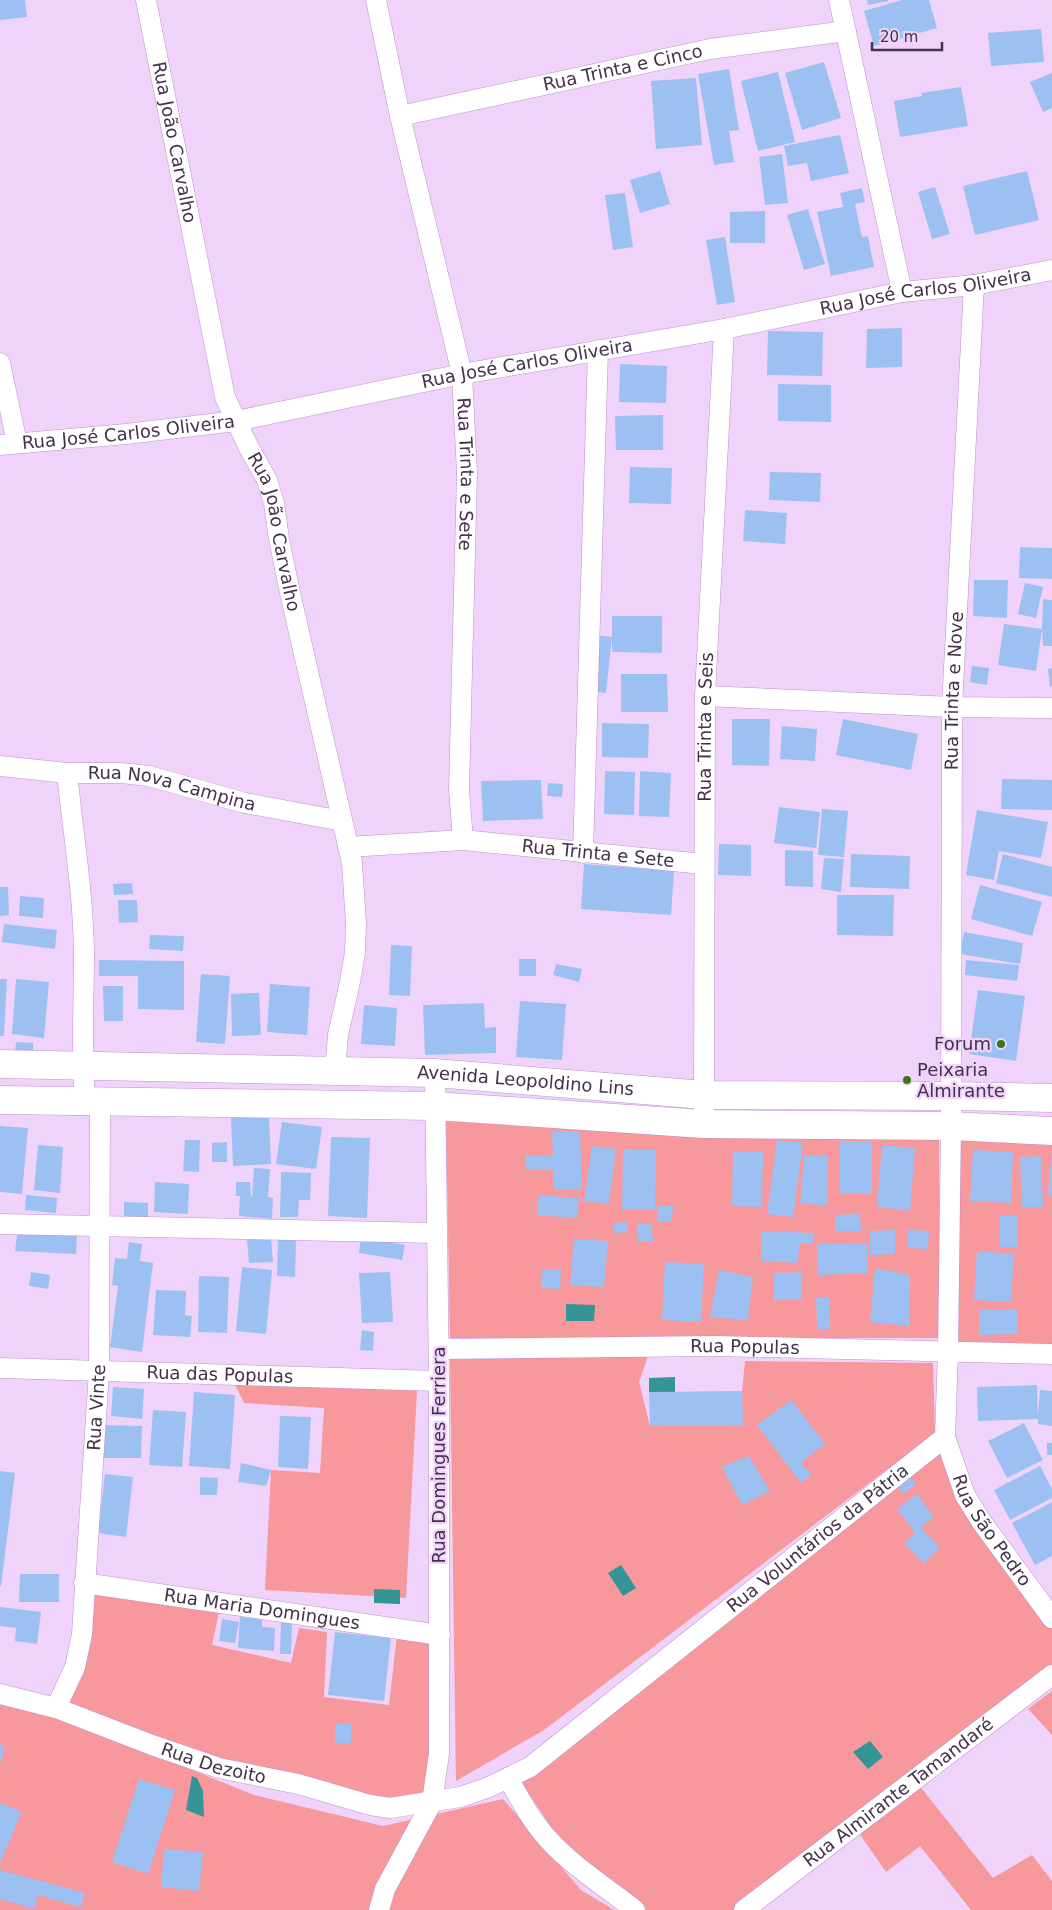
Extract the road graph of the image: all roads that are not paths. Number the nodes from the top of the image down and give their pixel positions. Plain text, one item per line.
1 (146, 0) edge
2 (376, 0) edge
3 (839, 0) edge
4 (846, 31) junction
5 (400, 116) junction
6 (1052, 270) edge
7 (974, 286) junction
8 (902, 292) junction
9 (724, 329) junction
10 (598, 350) junction
11 (0, 363) edge
12 (462, 374) junction
13 (236, 421) junction
14 (9, 444) edge
15 (704, 696) junction
16 (952, 707) junction
17 (1052, 708) edge
18 (0, 766) edge
19 (67, 772) junction
20 (342, 821) junction
21 (463, 840) junction
22 (348, 847) junction
23 (583, 853) junction
24 (703, 864) junction
25 (0, 1064) edge
26 (82, 1066) junction
27 (336, 1071) junction
28 (435, 1073) junction
29 (704, 1095) junction
30 (951, 1096) junction
31 (1052, 1098) edge
32 (0, 1100) edge
33 (93, 1102) junction
34 (435, 1106) junction
35 (704, 1124) junction
36 (951, 1126) junction
37 (1052, 1131) edge
38 (0, 1224) edge
39 (100, 1226) junction
40 (437, 1233) junction
41 (439, 1348) junction
42 (948, 1351) junction
43 (1052, 1354) edge
44 (0, 1368) edge
45 (99, 1371) junction
46 (439, 1381) junction
47 (945, 1436) junction
48 (84, 1583) junction
49 (1052, 1618) edge
50 (440, 1635) junction
51 (1052, 1675) edge
52 (0, 1694) edge
53 (56, 1708) junction
54 (508, 1778) junction
55 (432, 1802) junction
56 (380, 1910) edge
57 (635, 1910) edge
58 (744, 1910) edge

1 - 13 street, Rua João Carvalho
2 - 5 street, Rua Trinta e Sete
3 - 4 street
4 - 5 street, Rua Trinta e Cinco
4 - 8 street
5 - 12 street, Rua Trinta e Sete
6 - 7 street, Rua José Carlos Oliveira
7 - 8 street, Rua José Carlos Oliveira
7 - 16 street, Rua Trinta e Nove
8 - 9 street, Rua José Carlos Oliveira
9 - 10 street, Rua José Carlos Oliveira
9 - 15 street, Rua Trinta e Seis
10 - 12 street, Rua José Carlos Oliveira
10 - 23 street
11 - 14 street
12 - 13 street, Rua José Carlos Oliveira
12 - 21 street, Rua Trinta e Sete
13 - 14 street, Rua José Carlos Oliveira
13 - 20 street, Rua João Carvalho
15 - 16 street
15 - 24 street, Rua Trinta e Seis
16 - 17 street
16 - 30 street, Rua Trinta e Nove
18 - 19 street, Rua Nova Campina
19 - 20 street, Rua Nova Campina
19 - 26 street, Rua Vinte
20 - 22 street, Rua João Carvalho
21 - 22 street, Rua Trinta e Sete
21 - 23 street, Rua Trinta e Sete
22 - 27 street, Rua João Carvalho
23 - 24 street, Rua Trinta e Sete
24 - 29 street, Rua Trinta e Seis
25 - 26 main road, Avenida Leopoldino Lins
26 - 27 main road, Avenida Leopoldino Lins
26 - 33 street, Rua Vinte
27 - 28 main road, Avenida Leopoldino Lins
28 - 29 main road, Avenida Leopoldino Lins
28 - 34 street, Rua Domingues Ferriera
29 - 30 main road, Avenida Leopoldino Lins
29 - 35 street, Rua Trinta e Seis
30 - 31 main road, Avenida Leopoldino Lins
30 - 36 street, Rua Trinta e Nove
32 - 33 main road, Avenida Leopoldino Lins
33 - 34 main road, Avenida Leopoldino Lins
33 - 39 street, Rua Vinte
34 - 35 main road, Avenida Leopoldino Lins
34 - 40 street, Rua Domingues Ferriera
35 - 36 main road, Avenida Leopoldino Lins
36 - 37 main road, Avenida Leopoldino Lins
36 - 42 street
38 - 39 street
39 - 40 street
39 - 45 street, Rua Vinte
40 - 41 street, Rua Domingues Ferriera
41 - 42 street, Rua Populas
41 - 46 street, Rua Domingues Ferriera
42 - 43 street, Rua Populas
42 - 47 street
44 - 45 street, Rua das Populas
45 - 46 street, Rua das Populas
45 - 48 street, Rua Vinte
46 - 50 street, Rua Domingues Ferriera
47 - 49 street, Rua São Pedro
47 - 54 street, Rua Voluntários da Pátria
48 - 50 street, Rua Maria Domingues
48 - 53 street, Rua Vinte
50 - 55 street, Rua Domingues Ferriera
51 - 58 street, Rua Almirante Tamandaré
52 - 53 street, Rua Dezoito
53 - 55 street, Rua Dezoito
54 - 55 street, Rua Voluntários da Pátria
54 - 57 street
55 - 56 street

